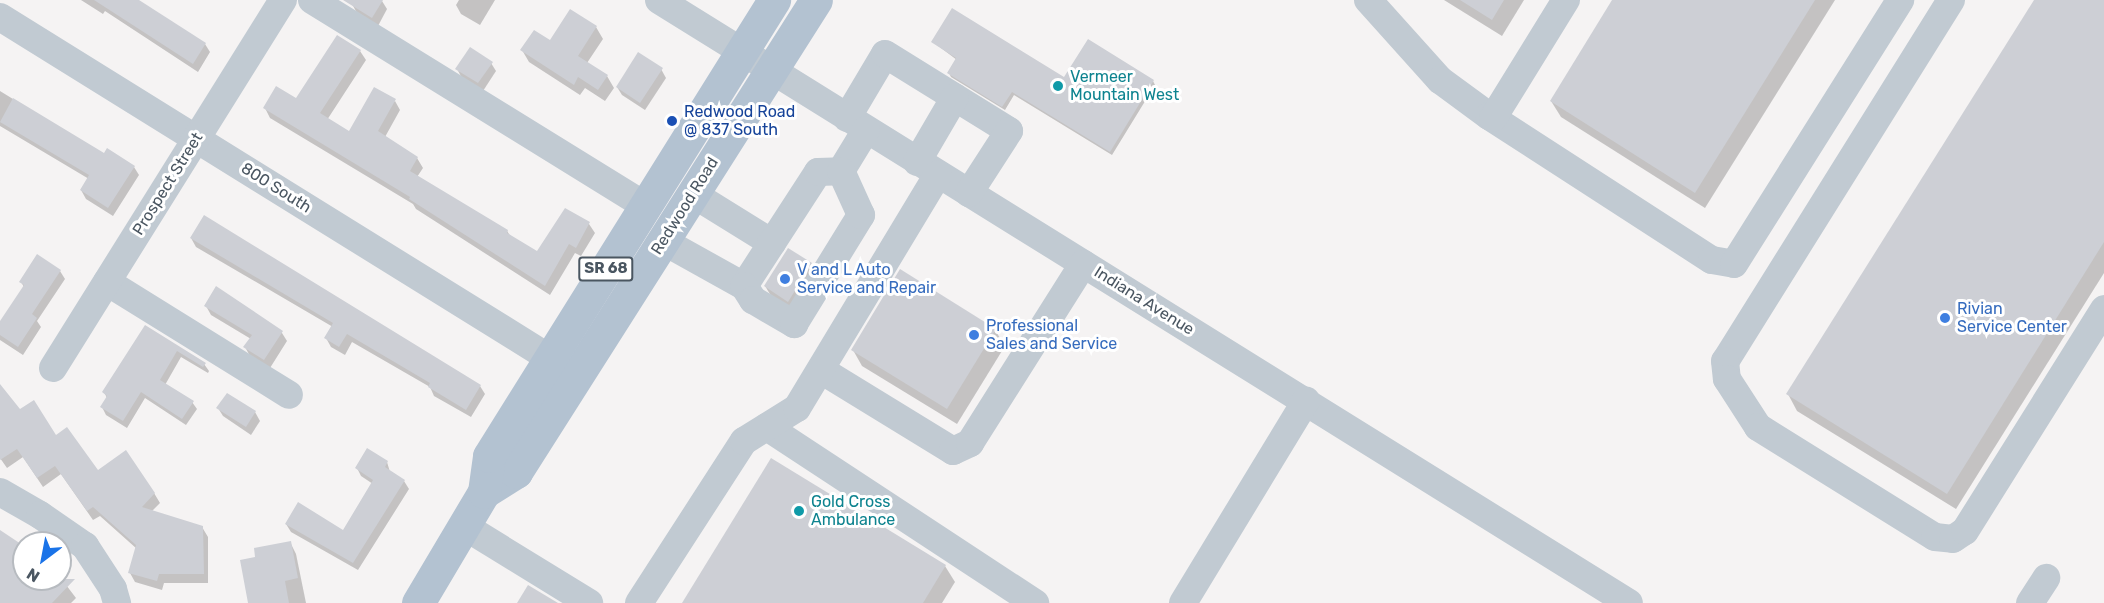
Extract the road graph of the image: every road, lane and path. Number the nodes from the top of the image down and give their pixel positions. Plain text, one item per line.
1 (283, 0) edge
2 (312, 0) edge
3 (659, 0) edge
4 (774, 0) edge
5 (816, 0) edge
6 (1368, 0) edge
7 (1566, 0) edge
8 (1900, 0) edge
9 (1951, 0) edge
10 (0, 17) edge
11 (741, 51) junction
12 (772, 71) junction
13 (955, 97) junction
14 (1492, 118) junction
15 (857, 124) junction
16 (196, 139) junction
17 (927, 168) junction
18 (841, 171) junction
19 (693, 194) junction
20 (969, 194) junction
21 (645, 206) junction
22 (663, 241) junction
23 (772, 243) junction
24 (1083, 264) junction
25 (107, 282) junction
26 (744, 286) junction
27 (2104, 309) edge
28 (551, 359) junction
29 (53, 368) dead end
30 (821, 370) junction
31 (289, 395) dead end
32 (1306, 401) junction
33 (767, 427) junction
34 (0, 492) edge
35 (484, 492) junction
36 (464, 525) junction
37 (2046, 578) dead end
38 (1621, 601) edge
39 (117, 603) edge
40 (418, 603) edge
41 (589, 603) edge
42 (639, 603) edge
43 (1035, 603) edge
44 (1183, 603) edge
45 (2030, 603) edge

1 - 16 street, Prospect Street
2 - 21 street
3 - 11 street, Indiana Avenue
4 - 11 main road, Redwood Road / SR 68
5 - 12 main road, Redwood Road / SR 68
6 - 14 street
7 - 14 street
8 - 14 street
9 - 27 street
10 - 16 street, 800 South
11 - 12 street, Indiana Avenue
11 - 21 main road, Redwood Road / SR 68
12 - 15 street, Indiana Avenue
12 - 19 main road, Redwood Road / SR 68
13 - 15 street
13 - 17 street
13 - 20 street
15 - 17 street, Indiana Avenue
15 - 18 street
16 - 25 street, Prospect Street
16 - 28 street, 800 South
17 - 20 street, Indiana Avenue
17 - 30 street
18 - 23 street
18 - 26 street
19 - 22 main road, Redwood Road / SR 68
19 - 23 street
20 - 24 street, Indiana Avenue
21 - 28 main road, Redwood Road / SR 68
22 - 26 street
22 - 35 main road, Redwood Road / SR 68
23 - 26 street
24 - 30 street
24 - 32 street, Indiana Avenue
25 - 29 street, Prospect Street
25 - 31 street
28 - 35 main road, Redwood Road / SR 68
30 - 33 street
32 - 38 street, Indiana Avenue
32 - 44 street
33 - 42 street
33 - 43 street
34 - 39 street
35 - 36 main road, Redwood Road / SR 68
36 - 40 main road, Redwood Road / SR 68
36 - 41 street
37 - 45 street

